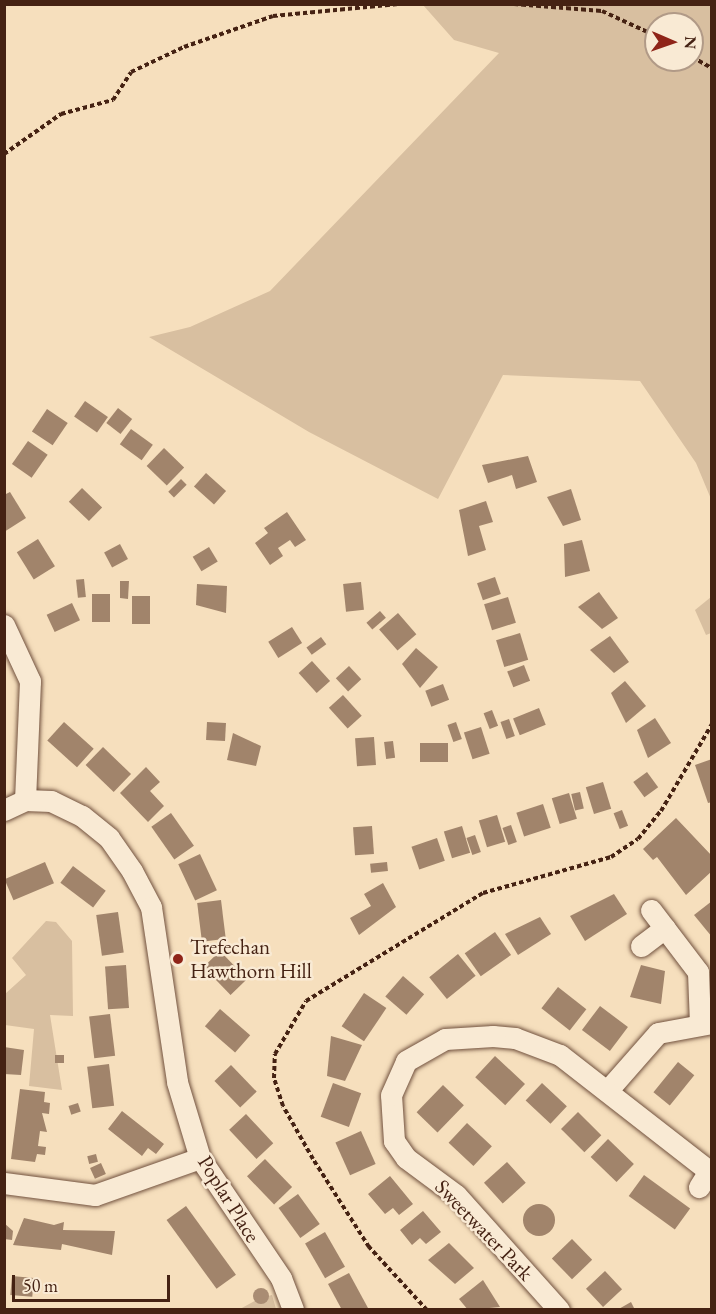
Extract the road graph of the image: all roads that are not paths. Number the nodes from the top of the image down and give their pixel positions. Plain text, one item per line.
1 (4, 625) edge
2 (14, 747) edge
3 (25, 800) junction
4 (4, 810) edge
5 (651, 910) dead end
6 (664, 928) junction
7 (640, 945) dead end
8 (706, 1023) edge
9 (607, 1090) junction
10 (200, 1158) junction
11 (4, 1183) edge
12 (699, 1187) dead end
13 (292, 1310) edge
14 (559, 1310) edge

1 - 2 street
2 - 3 street
3 - 4 street
3 - 10 street, Poplar Place
5 - 6 street
6 - 7 street
6 - 8 street
8 - 9 street
9 - 12 street, Sweetwater Park
9 - 14 street, Sweetwater Park
10 - 11 street
10 - 13 street, Poplar Place

